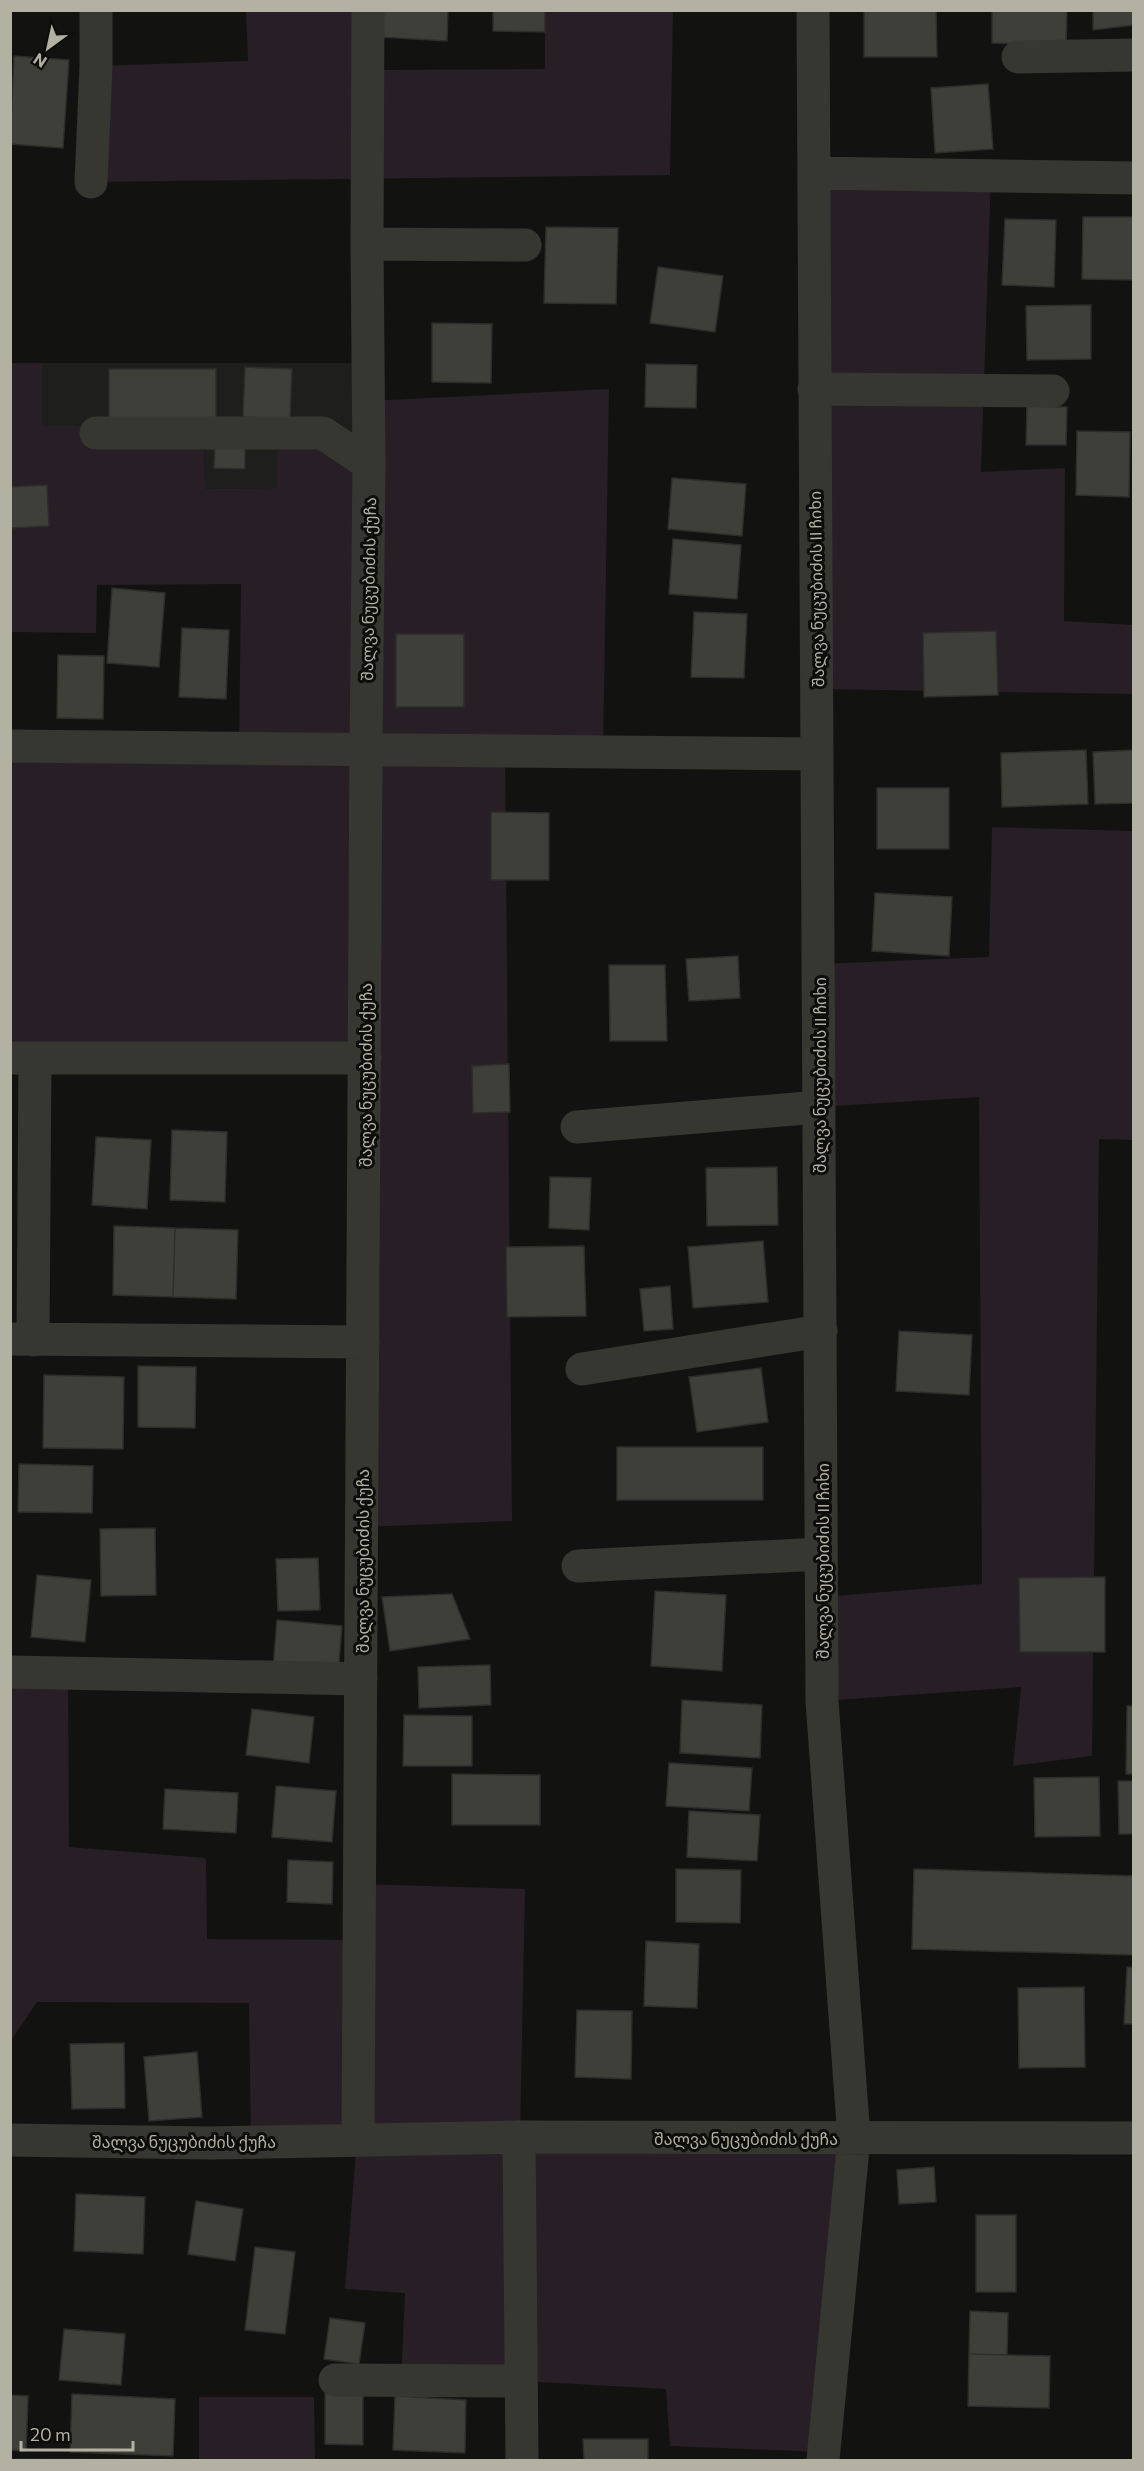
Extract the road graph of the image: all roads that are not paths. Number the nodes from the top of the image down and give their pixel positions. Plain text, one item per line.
1 (96, 10) edge
2 (368, 10) edge
3 (813, 10) edge
4 (1134, 55) edge
5 (1018, 57) dead end
6 (814, 173) junction
7 (1134, 178) edge
8 (91, 182) dead end
9 (367, 244) junction
10 (525, 245) dead end
11 (814, 388) junction
12 (1053, 391) dead end
13 (96, 433) dead end
14 (369, 464) junction
15 (10, 746) edge
16 (366, 749) junction
17 (817, 754) junction
18 (23, 1058) edge
19 (365, 1058) junction
20 (819, 1107) junction
21 (577, 1127) dead end
22 (820, 1331) junction
23 (22, 1339) edge
24 (363, 1342) junction
25 (582, 1369) dead end
26 (821, 1554) junction
27 (578, 1566) dead end
28 (10, 1672) edge
29 (361, 1679) junction
30 (519, 2137) junction
31 (854, 2138) junction
32 (1134, 2138) edge
33 (358, 2139) junction
34 (10, 2140) edge
35 (335, 2380) dead end
36 (521, 2381) junction
37 (522, 2460) edge
38 (823, 2460) edge

1 - 8 street
2 - 9 street, შალვა ნუცუბიძის ქუჩა
3 - 6 street, შალვა ნუცუბიძის II ჩიხი
4 - 5 street
6 - 7 street
6 - 11 street, შალვა ნუცუბიძის II ჩიხი
9 - 10 street
9 - 14 street, შალვა ნუცუბიძის ქუჩა
11 - 12 street
11 - 17 street, შალვა ნუცუბიძის II ჩიხი
13 - 14 street
14 - 16 street, შალვა ნუცუბიძის ქუჩა
15 - 16 street
16 - 17 street
16 - 19 street, შალვა ნუცუბიძის ქუჩა
17 - 20 street, შალვა ნუცუბიძის II ჩიხი
18 - 19 street
18 - 23 street
19 - 24 street, შალვა ნუცუბიძის ქუჩა
20 - 21 street
20 - 22 street, შალვა ნუცუბიძის II ჩიხი
22 - 25 street
22 - 26 street, შალვა ნუცუბიძის II ჩიხი
23 - 24 street
24 - 29 street, შალვა ნუცუბიძის ქუჩა
26 - 27 street
26 - 31 street, შალვა ნუცუბიძის II ჩიხი
28 - 29 street
29 - 33 street, შალვა ნუცუბიძის ქუჩა
30 - 31 street, შალვა ნუცუბიძის ქუჩა
30 - 33 street, შალვა ნუცუბიძის ქუჩა
30 - 36 street
31 - 32 street, შალვა ნუცუბიძის ქუჩა
31 - 38 street, შალვა ნუცუბიძის II ჩიხი
33 - 34 street, შალვა ნუცუბიძის ქუჩა
35 - 36 street
36 - 37 street

